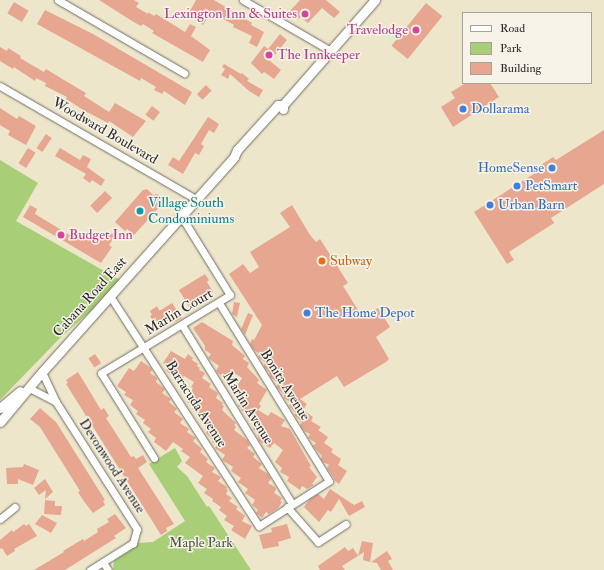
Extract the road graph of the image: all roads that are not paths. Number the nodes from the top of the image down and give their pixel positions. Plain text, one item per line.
1 (58, 0) edge
2 (244, 0) edge
3 (375, 0) edge
4 (331, 51) junction
5 (184, 73) dead end
6 (0, 86) edge
7 (196, 199) junction
8 (181, 216) junction
9 (110, 296) junction
10 (219, 303) junction
11 (182, 325) junction
12 (144, 348) junction
13 (42, 372) junction
14 (29, 388) junction
15 (56, 402) junction
16 (0, 408) edge
17 (0, 422) edge
18 (154, 458) dead end
19 (290, 506) junction
20 (15, 507) dead end
21 (0, 519) edge
22 (346, 524) dead end
23 (103, 562) junction
24 (90, 570) edge
25 (108, 570) edge

1 - 5 street
2 - 4 street
3 - 4 main road, Cabana Road East
4 - 7 main road, Cabana Road East
6 - 7 street, Woodward Boulevard
7 - 8 main road, Cabana Road East
8 - 9 main road, Cabana Road East
8 - 10 street, Marlin Court
9 - 12 street, Barracuda Avenue
9 - 13 main road, Cabana Road East
10 - 11 street, Marlin Court
10 - 19 street, Bonita Avenue
11 - 12 street, Marlin Court
11 - 19 street, Marlin Avenue
12 - 18 street, Marlin Court
12 - 19 street, Barracuda Avenue
13 - 14 main road, Cabana Road East
13 - 15 street, Devonwood Avenue
13 - 16 main road
14 - 15 street
14 - 17 main road, Cabana Road East
15 - 23 street, Devonwood Avenue
19 - 22 street, Marlin Avenue
20 - 21 street
23 - 24 street, Devonwood Avenue
23 - 25 street

